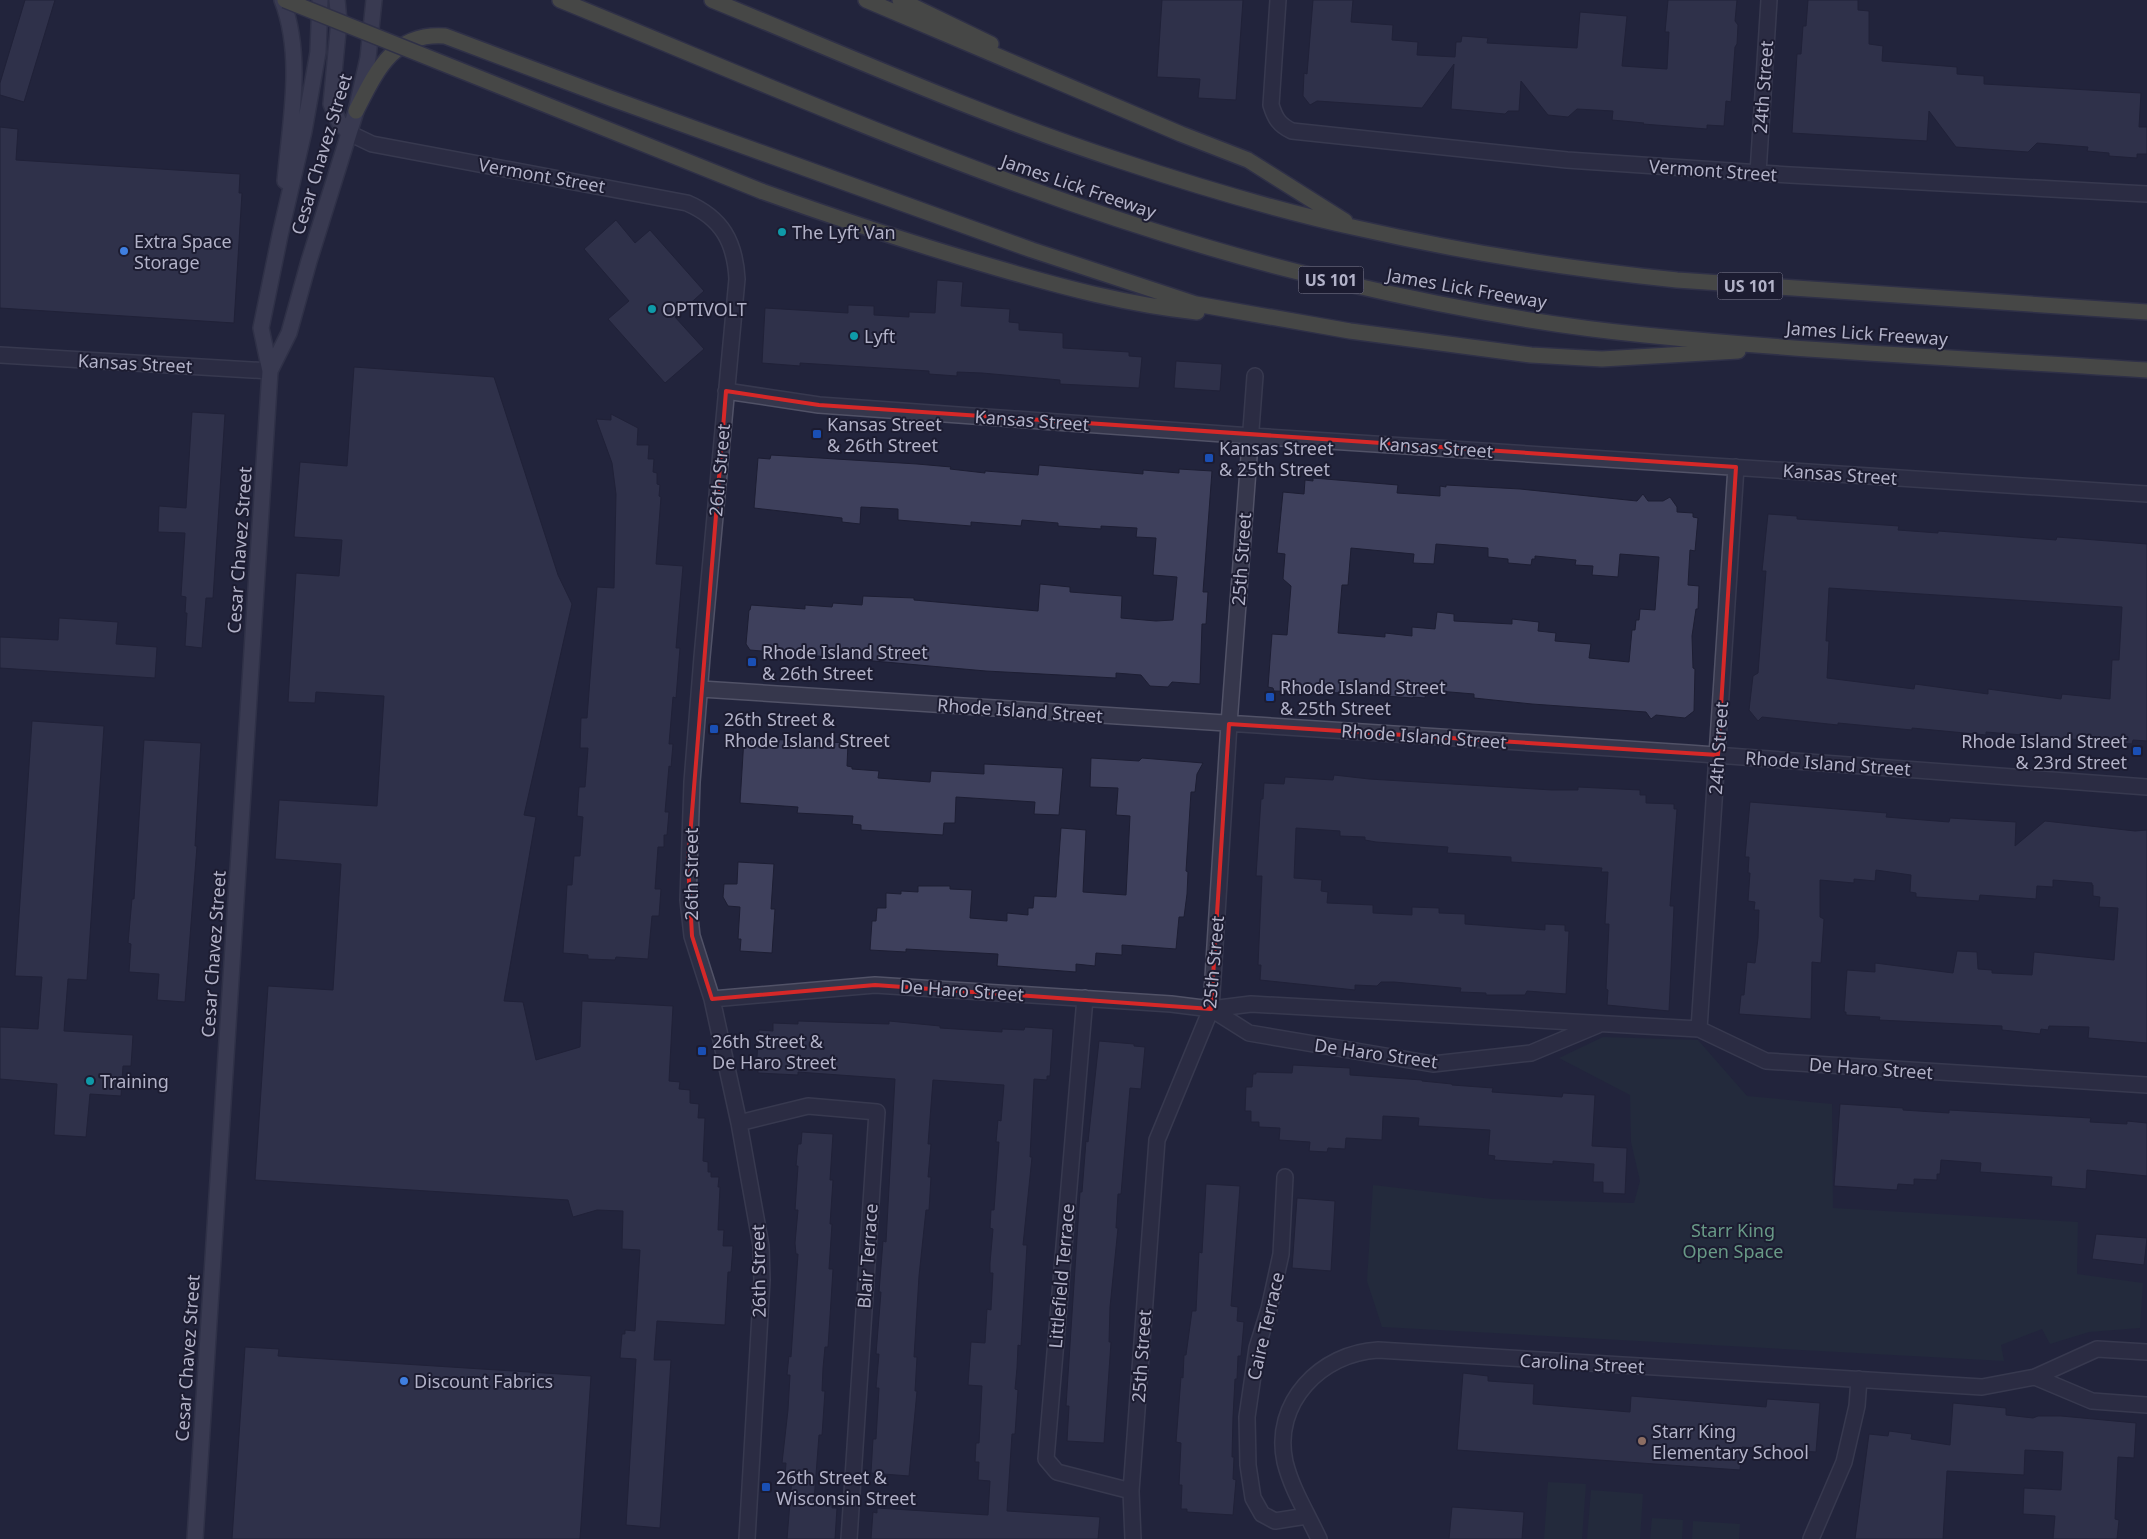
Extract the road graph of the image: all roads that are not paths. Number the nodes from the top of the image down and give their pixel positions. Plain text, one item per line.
1 (284, 0) edge
2 (320, 0) edge
3 (336, 0) edge
4 (374, 0) edge
5 (560, 0) edge
6 (712, 0) edge
7 (866, 0) edge
8 (900, 0) edge
9 (1278, 0) edge
10 (1769, 0) edge
11 (1103, 101) junction
12 (356, 111) junction
13 (349, 133) junction
14 (1758, 173) junction
15 (2147, 194) edge
16 (1357, 228) junction
17 (726, 234) joint
18 (280, 235) junction
19 (2147, 312) edge
20 (1310, 324) junction
21 (1795, 347) junction
22 (0, 355) edge
23 (2147, 370) edge
24 (270, 371) junction
25 (1255, 376) dead end
26 (726, 391) junction
27 (1251, 436) junction
28 (1736, 467) junction
29 (2147, 494) edge
30 (701, 690) junction
31 (1229, 724) junction
32 (1718, 755) junction
33 (2147, 787) edge
34 (1085, 998) junction
35 (712, 999) junction
36 (1212, 1009) junction
37 (1601, 1023) junction
38 (1699, 1029) junction
39 (2147, 1085) edge
40 (740, 1123) junction
41 (1285, 1177) dead end
42 (2147, 1352) edge
43 (2035, 1378) junction
44 (1860, 1379) junction
45 (2147, 1405) edge
46 (1131, 1491) junction
47 (1307, 1516) junction
48 (195, 1539) edge
49 (747, 1539) edge
50 (849, 1539) edge
51 (1133, 1539) edge
52 (1319, 1539) edge
53 (1811, 1539) edge

1 - 18 main road
1 - 20 highway, bridge
2 - 18 main road, Cesar Chavez Street
3 - 13 main road
4 - 12 main road, Cesar Chavez Street
5 - 21 highway, James Lick Freeway / US 101
6 - 16 highway, James Lick Freeway / US 101
7 - 11 highway
8 - 11 highway
9 - 14 street, Vermont Street
10 - 14 street, 24th Street
11 - 16 highway
12 - 13 main road, Cesar Chavez Street
12 - 20 highway
13 - 17 street, Vermont Street
13 - 24 main road, Cesar Chavez Street
14 - 15 street, Vermont Street
16 - 19 highway, James Lick Freeway / US 101
17 - 26 street, 26th Street
18 - 24 main road, Cesar Chavez Street
20 - 21 highway
21 - 23 highway, James Lick Freeway / US 101
22 - 24 street, Kansas Street
24 - 48 main road, Cesar Chavez Street
25 - 27 street, 25th Street
26 - 27 street, Kansas Street
26 - 30 street, 26th Street
27 - 28 street, Kansas Street
27 - 31 street, 25th Street
28 - 29 street, Kansas Street
28 - 32 street, 24th Street
30 - 31 street, Rhode Island Street
30 - 35 street, 26th Street
31 - 32 street, Rhode Island Street
31 - 36 street, 25th Street
32 - 33 street, Rhode Island Street
32 - 38 street, 24th Street
34 - 35 street, De Haro Street
34 - 36 street, De Haro Street
34 - 46 street, Littlefield Terrace
35 - 40 street, 26th Street
36 - 37 street, De Haro Street
36 - 37 street, De Haro Street
36 - 46 street, 25th Street
37 - 38 street, De Haro Street
38 - 39 street, De Haro Street
40 - 49 street, 26th Street
40 - 50 street, Blair Terrace
41 - 47 street, Caire Terrace
42 - 43 street, Carolina Street
43 - 44 street, Carolina Street
43 - 45 street
44 - 47 street, Carolina Street
44 - 53 street
46 - 51 street, 25th Street
47 - 52 street, Carolina Street

